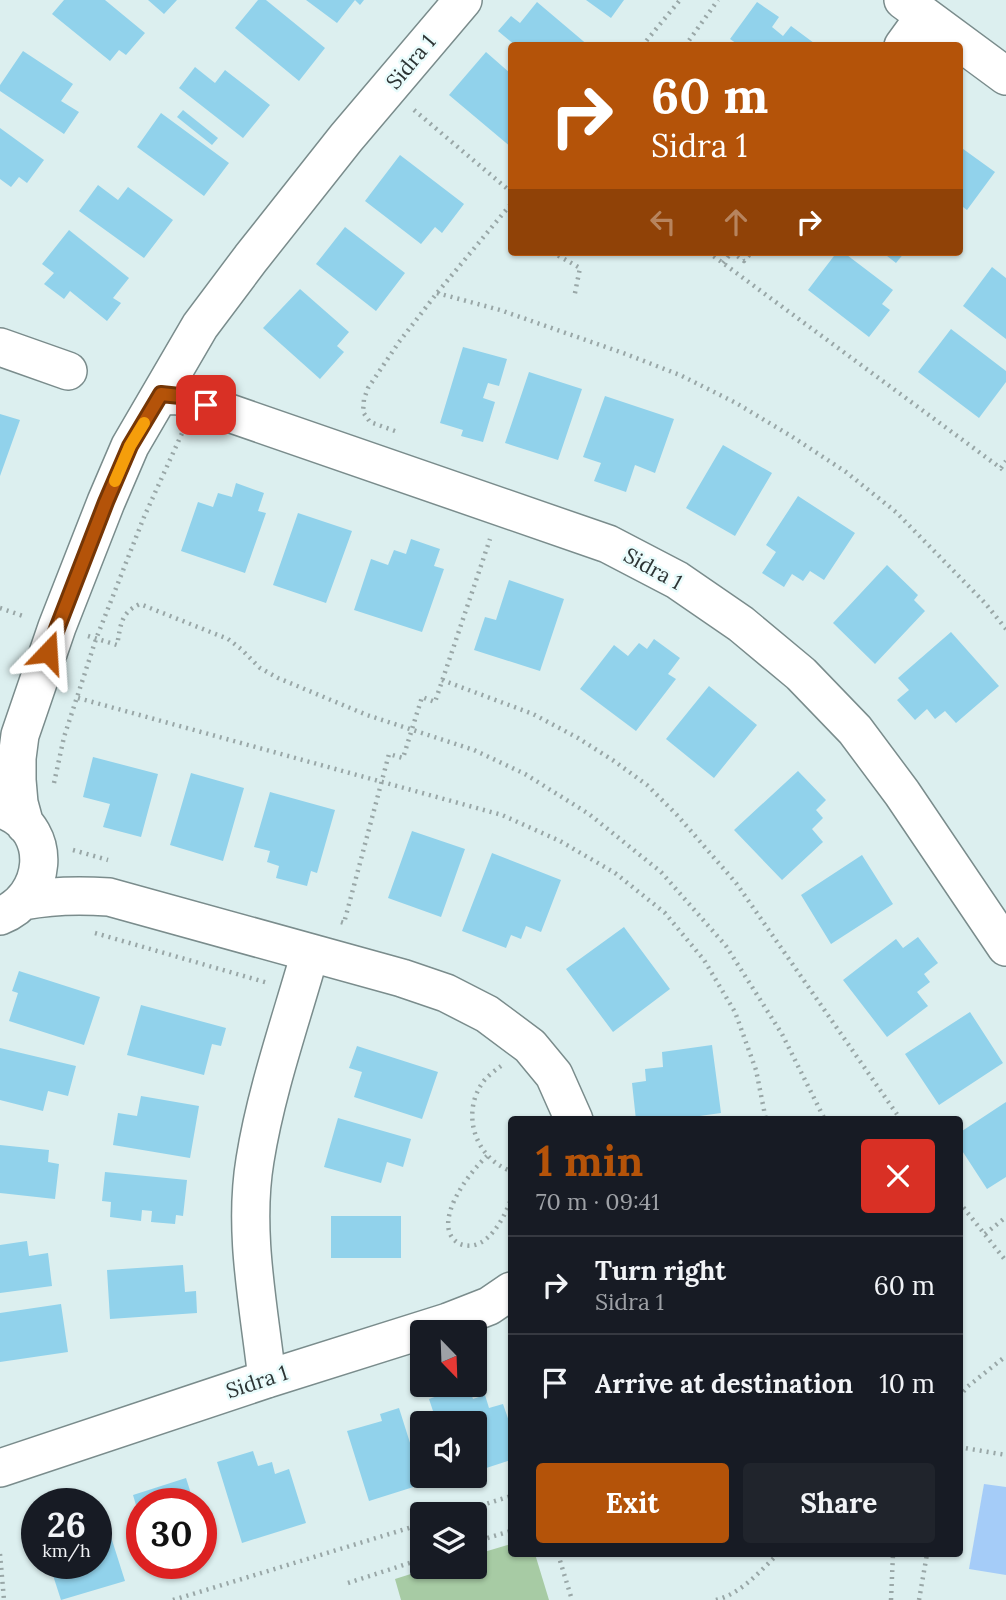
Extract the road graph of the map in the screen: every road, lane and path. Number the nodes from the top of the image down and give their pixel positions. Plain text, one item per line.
1 (463, 0) edge
2 (680, 0) edge
3 (718, 0) edge
4 (913, 8) edge
5 (645, 42) edge
6 (687, 42) edge
7 (904, 42) edge
8 (960, 42) edge
9 (963, 45) edge
10 (1006, 76) edge
11 (390, 89) junction
12 (508, 189) edge
13 (508, 208) edge
14 (559, 256) edge
15 (713, 256) edge
16 (729, 256) edge
17 (723, 263) junction
18 (437, 293) junction
19 (574, 299) dead end
20 (0, 347) edge
21 (68, 371) dead end
22 (154, 406) junction
23 (395, 430) dead end
24 (1006, 461) edge
25 (1001, 468) junction
26 (1006, 472) edge
27 (494, 505) junction
28 (0, 608) edge
29 (57, 627) junction
30 (1006, 629) edge
31 (96, 639) junction
32 (442, 680) junction
33 (78, 698) junction
34 (412, 729) junction
35 (20, 735) junction
36 (0, 765) edge
37 (382, 781) junction
38 (51, 794) dead end
39 (21, 827) edge
40 (109, 897) junction
41 (12, 909) edge
42 (94, 933) dead end
43 (1006, 947) edge
44 (310, 953) junction
45 (299, 992) junction
46 (530, 1046) junction
47 (572, 1116) edge
48 (765, 1116) edge
49 (823, 1116) edge
50 (898, 1116) edge
51 (487, 1156) junction
52 (508, 1169) edge
53 (508, 1205) edge
54 (963, 1207) edge
55 (1006, 1217) edge
56 (985, 1234) junction
57 (1006, 1261) edge
58 (508, 1293) edge
59 (1006, 1356) edge
60 (267, 1379) junction
61 (963, 1392) edge
62 (963, 1448) edge
63 (1006, 1455) edge
64 (0, 1468) edge
65 (508, 1497) edge
66 (487, 1504) edge
67 (410, 1528) edge
68 (508, 1532) edge
69 (487, 1538) edge
70 (0, 1554) edge
71 (559, 1557) edge
72 (775, 1557) edge
73 (893, 1557) edge
74 (926, 1557) edge
75 (410, 1563) edge
76 (348, 1583) dead end
77 (4, 1600) edge
78 (173, 1600) edge
79 (572, 1600) edge
80 (719, 1600) edge
81 (891, 1600) edge
82 (919, 1600) edge

1 - 11 street, Sidra 1
2 - 5 path
3 - 6 path
4 - 7 street
4 - 8 street
9 - 10 street
11 - 12 path
11 - 22 street, Sidra 1
13 - 18 path
14 - 19 path
15 - 17 path
16 - 17 path
17 - 25 path
18 - 23 path
18 - 30 path
20 - 21 street
22 - 27 street, Sidra 1
22 - 29 street, Sidra 1
22 - 31 path
24 - 25 path
25 - 26 path
27 - 32 path
27 - 43 street, Sidra 1
28 - 29 path
29 - 31 path
29 - 35 street, Sidra 1
31 - 33 path
31 - 34 path
32 - 34 path
32 - 50 path
33 - 37 path
33 - 38 path
34 - 37 path
34 - 49 path
35 - 36 street
35 - 39 street
37 - 44 path
37 - 48 path
39 - 40 street
39 - 41 street
40 - 41 street
40 - 44 street
42 - 45 path
44 - 45 street
44 - 46 street
45 - 60 street
46 - 47 street
46 - 51 path
51 - 52 path
51 - 53 path
54 - 56 path
55 - 56 path
56 - 57 path
58 - 60 street, Sidra 1
59 - 61 path
60 - 64 street, Sidra 1
62 - 63 path
65 - 66 path
67 - 78 path
68 - 69 path
70 - 77 path
71 - 79 path
72 - 80 path
73 - 81 path
74 - 82 path
75 - 76 path

